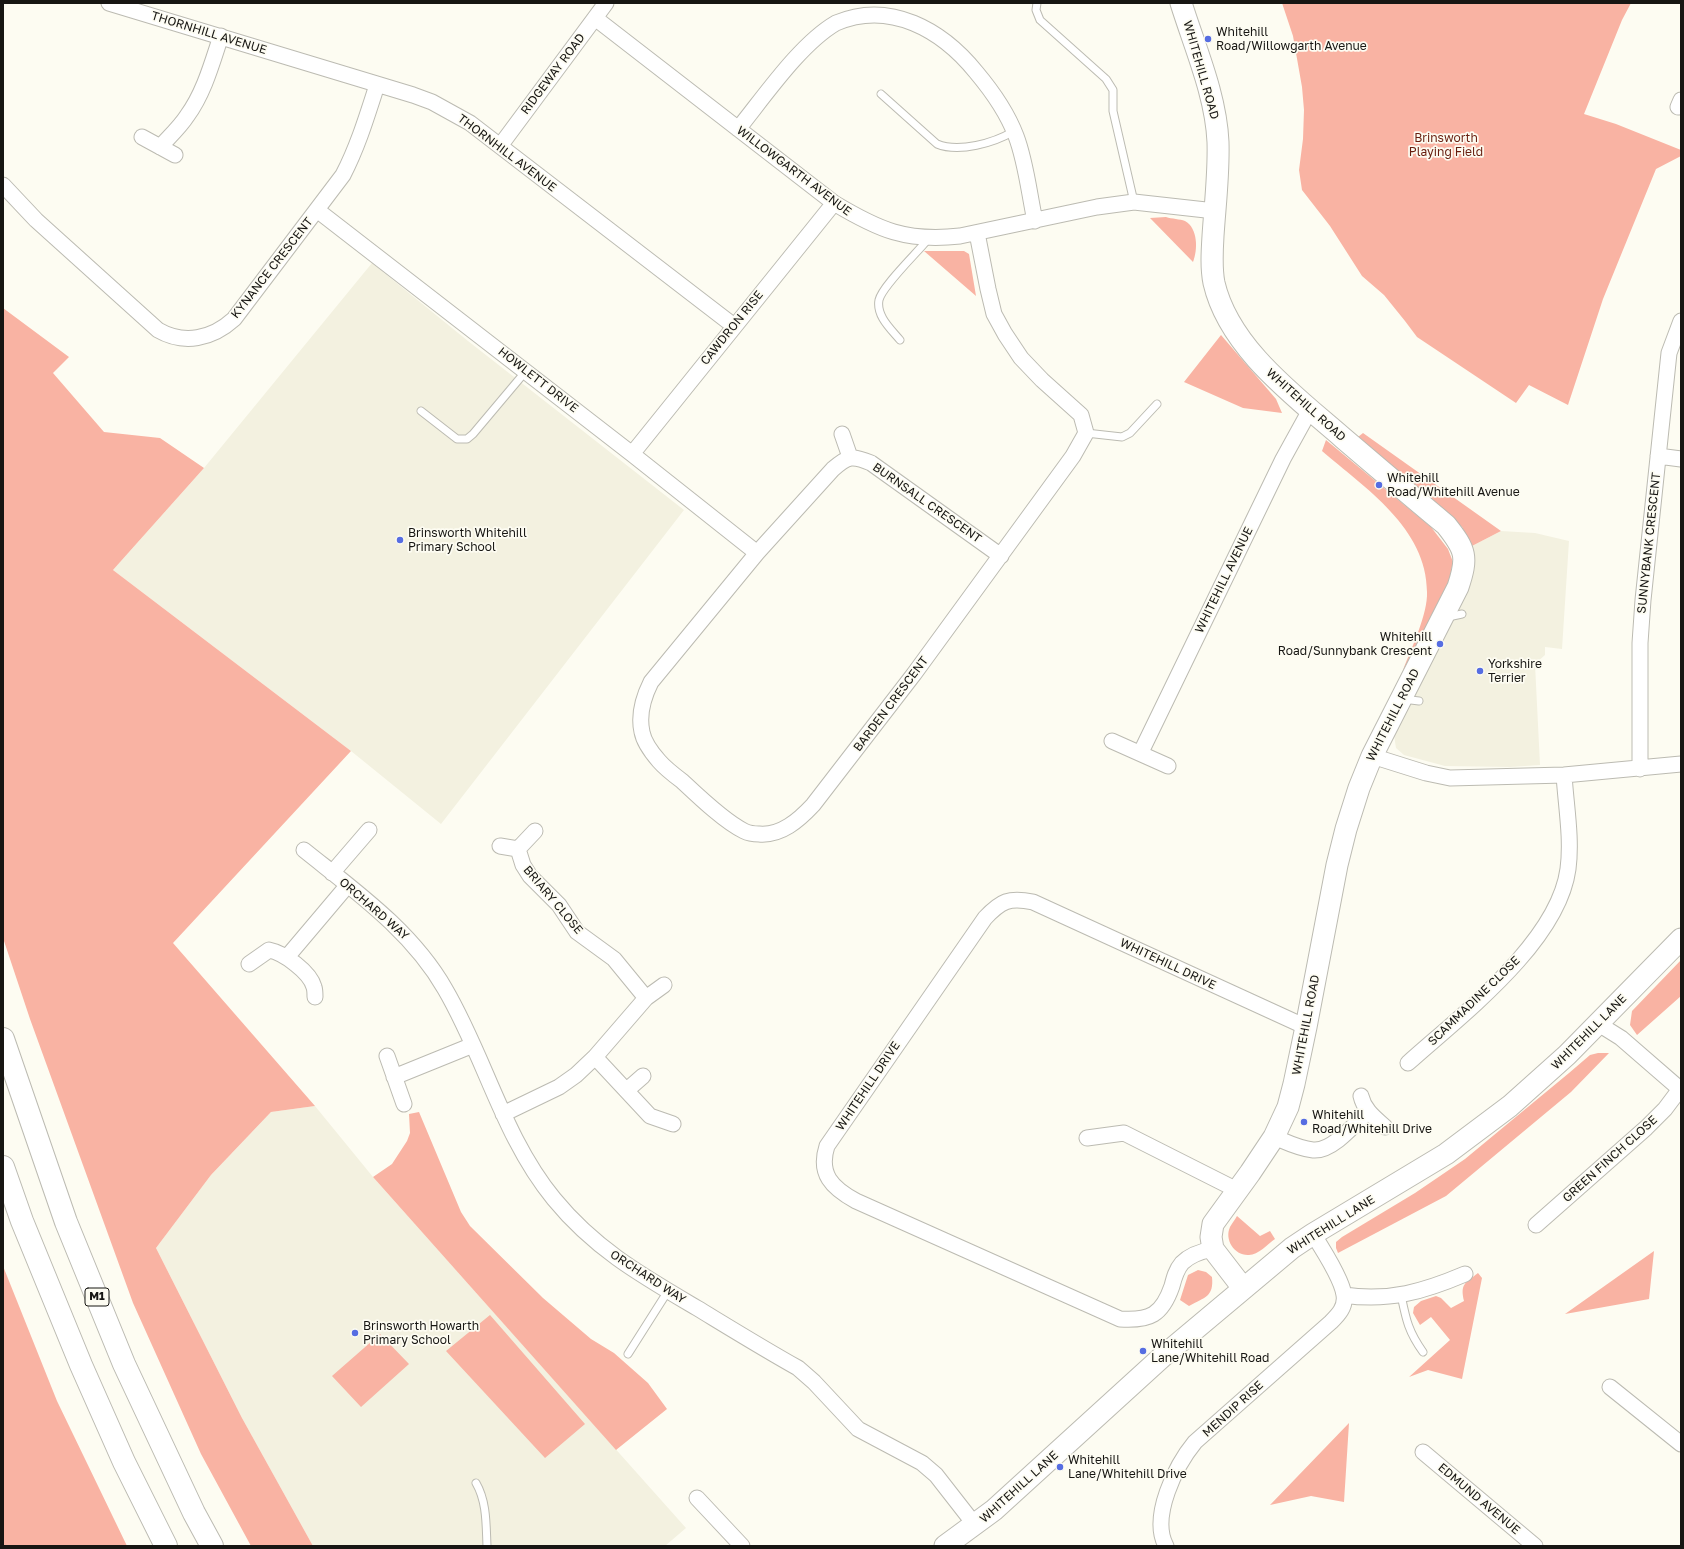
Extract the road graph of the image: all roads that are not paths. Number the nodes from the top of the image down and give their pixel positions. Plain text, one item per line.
1 (109, 3) edge
2 (606, 3) edge
3 (1036, 3) edge
4 (1181, 3) edge
5 (595, 18) junction
6 (221, 36) junction
7 (377, 85) junction
8 (881, 94) dead end
9 (738, 129) junction
10 (1014, 131) junction
11 (142, 137) dead end
12 (500, 146) junction
13 (160, 147) junction
14 (175, 155) dead end
15 (3, 185) edge
16 (1134, 202) junction
17 (834, 203) junction
18 (317, 210) junction
19 (1215, 211) junction
20 (1035, 221) junction
21 (977, 233) junction
22 (930, 238) junction
23 (1681, 321) edge
24 (734, 326) junction
25 (900, 340) dead end
26 (526, 371) junction
27 (1157, 404) dead end
28 (1310, 410) junction
29 (421, 411) dead end
30 (1086, 433) junction
31 (842, 434) dead end
32 (632, 454) junction
33 (1658, 456) junction
34 (850, 457) junction
35 (1681, 459) edge
36 (757, 553) junction
37 (1001, 556) junction
38 (1112, 741) dead end
39 (1141, 752) junction
40 (1372, 756) junction
41 (1681, 764) edge
42 (1168, 766) dead end
43 (1640, 769) junction
44 (1564, 775) junction
45 (369, 830) dead end
46 (535, 831) dead end
47 (500, 846) dead end
48 (518, 849) junction
49 (304, 850) dead end
50 (332, 873) junction
51 (347, 886) junction
52 (1681, 939) edge
53 (287, 957) junction
54 (249, 964) dead end
55 (664, 985) dead end
56 (315, 997) dead end
57 (646, 998) junction
58 (1597, 1023) junction
59 (1306, 1027) junction
60 (3, 1039) edge
61 (473, 1045) junction
62 (387, 1056) dead end
63 (595, 1057) junction
64 (1408, 1063) dead end
65 (643, 1076) dead end
66 (394, 1077) junction
67 (1681, 1089) edge
68 (627, 1090) junction
69 (1361, 1096) dead end
70 (404, 1104) dead end
71 (1368, 1111) junction
72 (503, 1114) junction
73 (673, 1124) dead end
74 (1385, 1127) dead end
75 (1274, 1137) junction
76 (1086, 1138) dead end
77 (3, 1167) edge
78 (1237, 1190) junction
79 (1536, 1225) dead end
80 (1313, 1234) junction
81 (1213, 1248) junction
82 (1465, 1274) dead end
83 (1243, 1288) junction
84 (668, 1291) junction
85 (1401, 1294) junction
86 (1344, 1295) junction
87 (1423, 1352) dead end
88 (628, 1354) dead end
89 (1610, 1387) dead end
90 (1681, 1444) edge
91 (1422, 1452) dead end
92 (476, 1483) dead end
93 (697, 1498) dead end
94 (975, 1525) junction
95 (166, 1546) edge
96 (212, 1546) edge
97 (487, 1546) edge
98 (742, 1546) edge
99 (945, 1546) edge
100 (1166, 1546) edge
101 (1535, 1546) edge

1 - 6 street, THORNHILL AVENUE
2 - 5 street, RIDGEWAY ROAD
3 - 16 lane
4 - 19 street, WHITEHILL ROAD
5 - 9 street, WILLOWGARTH AVENUE
5 - 12 street, RIDGEWAY ROAD
6 - 7 street, THORNHILL AVENUE
6 - 13 street
7 - 12 street, THORNHILL AVENUE
7 - 18 street, KYNANCE CRESCENT
8 - 10 lane
9 - 10 street
9 - 17 street, WILLOWGARTH AVENUE
10 - 20 street
11 - 13 street
12 - 24 street, THORNHILL AVENUE
13 - 14 street
15 - 18 street, KYNANCE CRESCENT
16 - 19 street, WILLOWGARTH AVENUE
16 - 20 street, WILLOWGARTH AVENUE
17 - 22 street, WILLOWGARTH AVENUE
17 - 24 street, CAWDRON RISE
18 - 26 street, HOWLETT DRIVE
19 - 28 street, WHITEHILL ROAD
20 - 21 street, WILLOWGARTH AVENUE
21 - 22 street, WILLOWGARTH AVENUE
21 - 30 street
22 - 25 lane
23 - 33 street, SUNNYBANK CRESCENT
24 - 32 street, CAWDRON RISE
26 - 29 lane
26 - 32 street, HOWLETT DRIVE
27 - 30 lane
28 - 39 street, WHITEHILL AVENUE
28 - 40 street, WHITEHILL ROAD
30 - 37 street, BARDEN CRESCENT
31 - 34 street
32 - 36 street, HOWLETT DRIVE
33 - 35 street
33 - 43 street, SUNNYBANK CRESCENT
34 - 36 street
34 - 37 street, BURNSALL CRESCENT
36 - 37 street, BARDEN CRESCENT
38 - 39 street
39 - 42 street
40 - 44 street
40 - 59 street, WHITEHILL ROAD
41 - 43 street
43 - 44 street
44 - 64 street, SCAMMADINE CLOSE
45 - 50 street
46 - 48 street
47 - 48 street
48 - 57 street, BRIARY CLOSE
49 - 50 street, ORCHARD WAY
50 - 51 street, ORCHARD WAY
51 - 53 street
51 - 61 street, ORCHARD WAY
52 - 58 street, WHITEHILL LANE
53 - 54 street
53 - 56 street
55 - 57 street
57 - 63 street
58 - 67 street
58 - 80 street, WHITEHILL LANE
59 - 75 street, WHITEHILL ROAD
59 - 81 street, WHITEHILL DRIVE
60 - 96 highway, M1
61 - 66 street
61 - 72 street, ORCHARD WAY
62 - 66 street
63 - 68 street
63 - 72 street
65 - 68 street
66 - 70 street
67 - 79 street, GREEN FINCH CLOSE
68 - 73 street
69 - 71 street
71 - 74 street
71 - 75 street
72 - 84 street, ORCHARD WAY
75 - 78 street, WHITEHILL ROAD
76 - 78 street
77 - 95 highway
78 - 81 street, WHITEHILL ROAD
80 - 83 street, WHITEHILL LANE
80 - 86 street
81 - 83 street
82 - 85 street
83 - 94 street, WHITEHILL LANE
84 - 88 lane
84 - 94 street, ORCHARD WAY
85 - 86 street
85 - 87 lane
86 - 100 street, MENDIP RISE
89 - 90 street
91 - 101 street, EDMUND AVENUE
92 - 97 lane
93 - 98 street
94 - 99 street, WHITEHILL LANE

